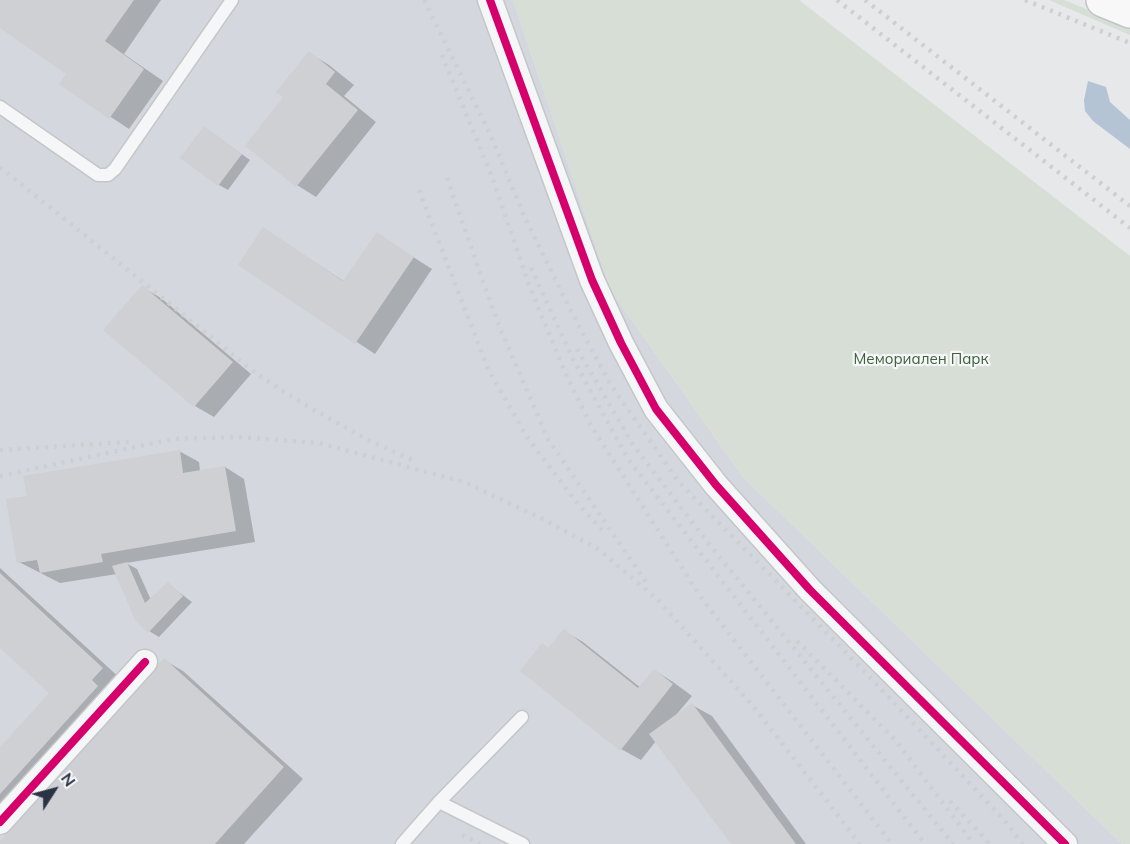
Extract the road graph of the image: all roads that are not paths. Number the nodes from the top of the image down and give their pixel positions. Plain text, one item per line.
1 (232, 0) edge
2 (490, 0) edge
3 (1103, 0) edge
4 (1130, 11) edge
5 (0, 107) edge
6 (145, 662) dead end
7 (522, 717) dead end
8 (439, 802) junction
9 (0, 822) edge
10 (402, 844) edge
11 (523, 844) edge
12 (1065, 844) edge

1 - 5 lane
2 - 12 street
3 - 4 main road
6 - 9 street
7 - 8 lane
8 - 10 lane
8 - 11 lane

